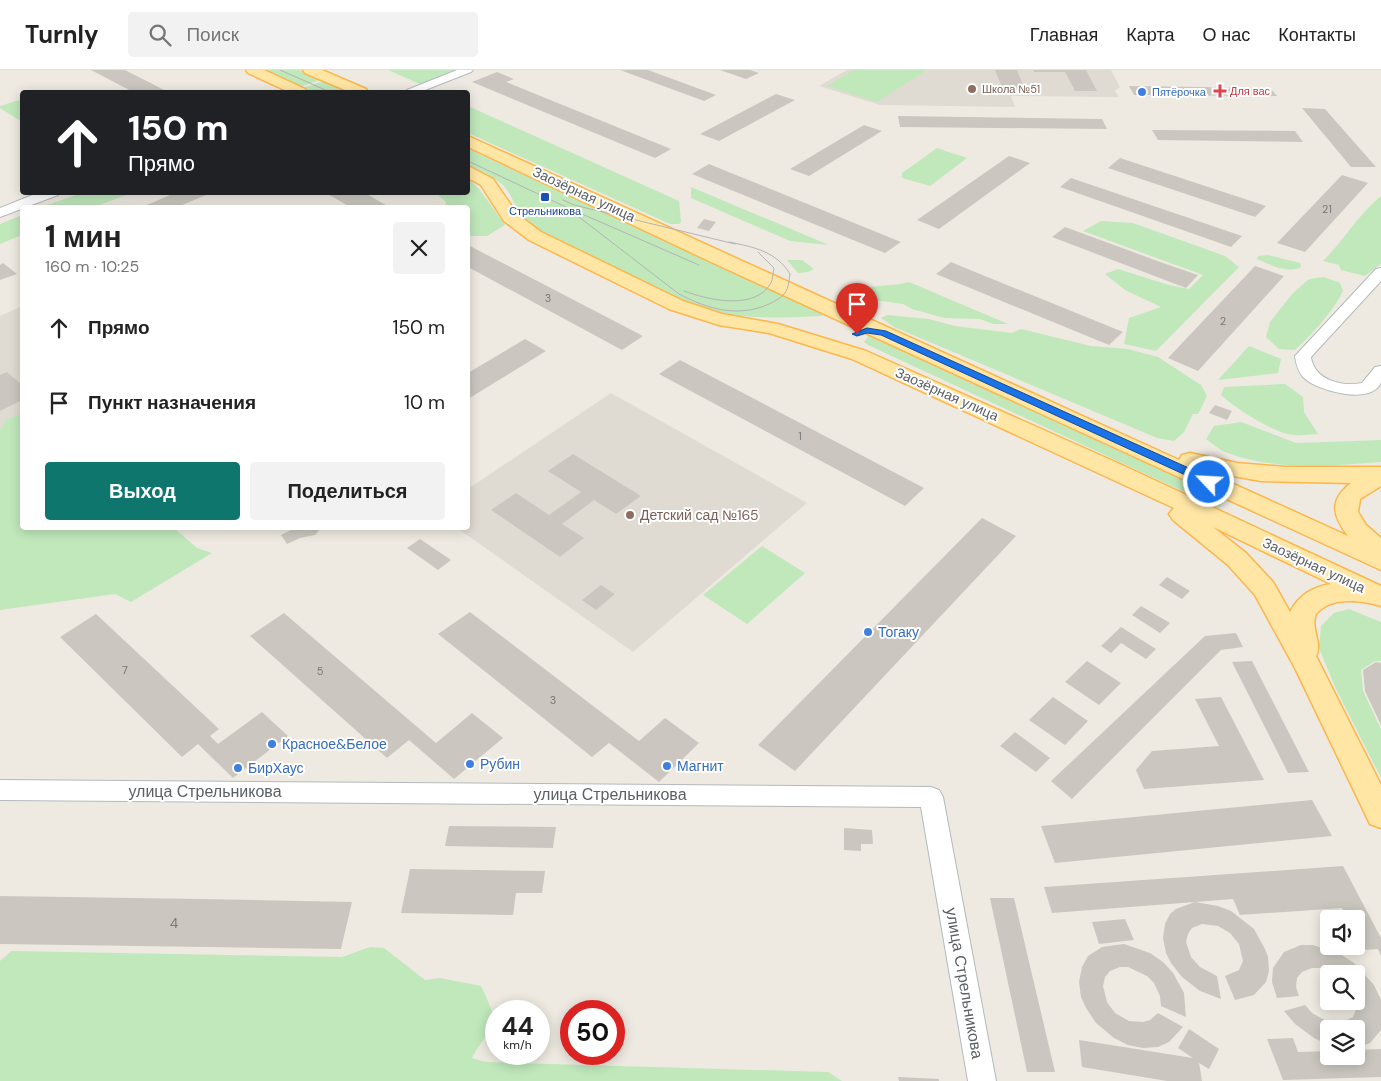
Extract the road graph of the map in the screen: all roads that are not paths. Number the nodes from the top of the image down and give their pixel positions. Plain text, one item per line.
1 (254, 70) edge
2 (310, 70) edge
3 (467, 70) edge
4 (296, 90) edge
5 (356, 90) edge
6 (416, 90) edge
7 (470, 142) edge
8 (470, 172) edge
9 (45, 195) edge
10 (20, 205) edge
11 (20, 205) edge
12 (0, 213) edge
13 (1381, 272) edge
14 (840, 313) junction
15 (771, 328) junction
16 (883, 333) junction
17 (859, 355) junction
18 (1381, 371) edge
19 (1106, 434) junction
20 (1114, 470) junction
21 (1381, 476) edge
22 (1381, 551) edge
23 (1381, 561) edge
24 (1381, 597) edge
25 (1307, 664) junction
26 (0, 790) edge
27 (1381, 815) edge
28 (982, 1081) edge

1 - 4 main road
2 - 5 main road
3 - 6 street
7 - 14 main road, Заозёрная улица
8 - 15 main road, Заозёрная улица
9 - 11 street
10 - 12 street
13 - 18 street
14 - 15 main road
14 - 16 main road, Заозёрная улица
15 - 17 main road, Заозёрная улица
16 - 17 main road
16 - 19 main road, Заозёрная улица
17 - 20 main road, Заозёрная улица
19 - 21 main road
19 - 23 main road, Заозёрная улица
20 - 24 main road, Заозёрная улица
20 - 25 main road
21 - 22 main road
24 - 25 main road
25 - 27 main road
26 - 28 street, улица Стрельникова

